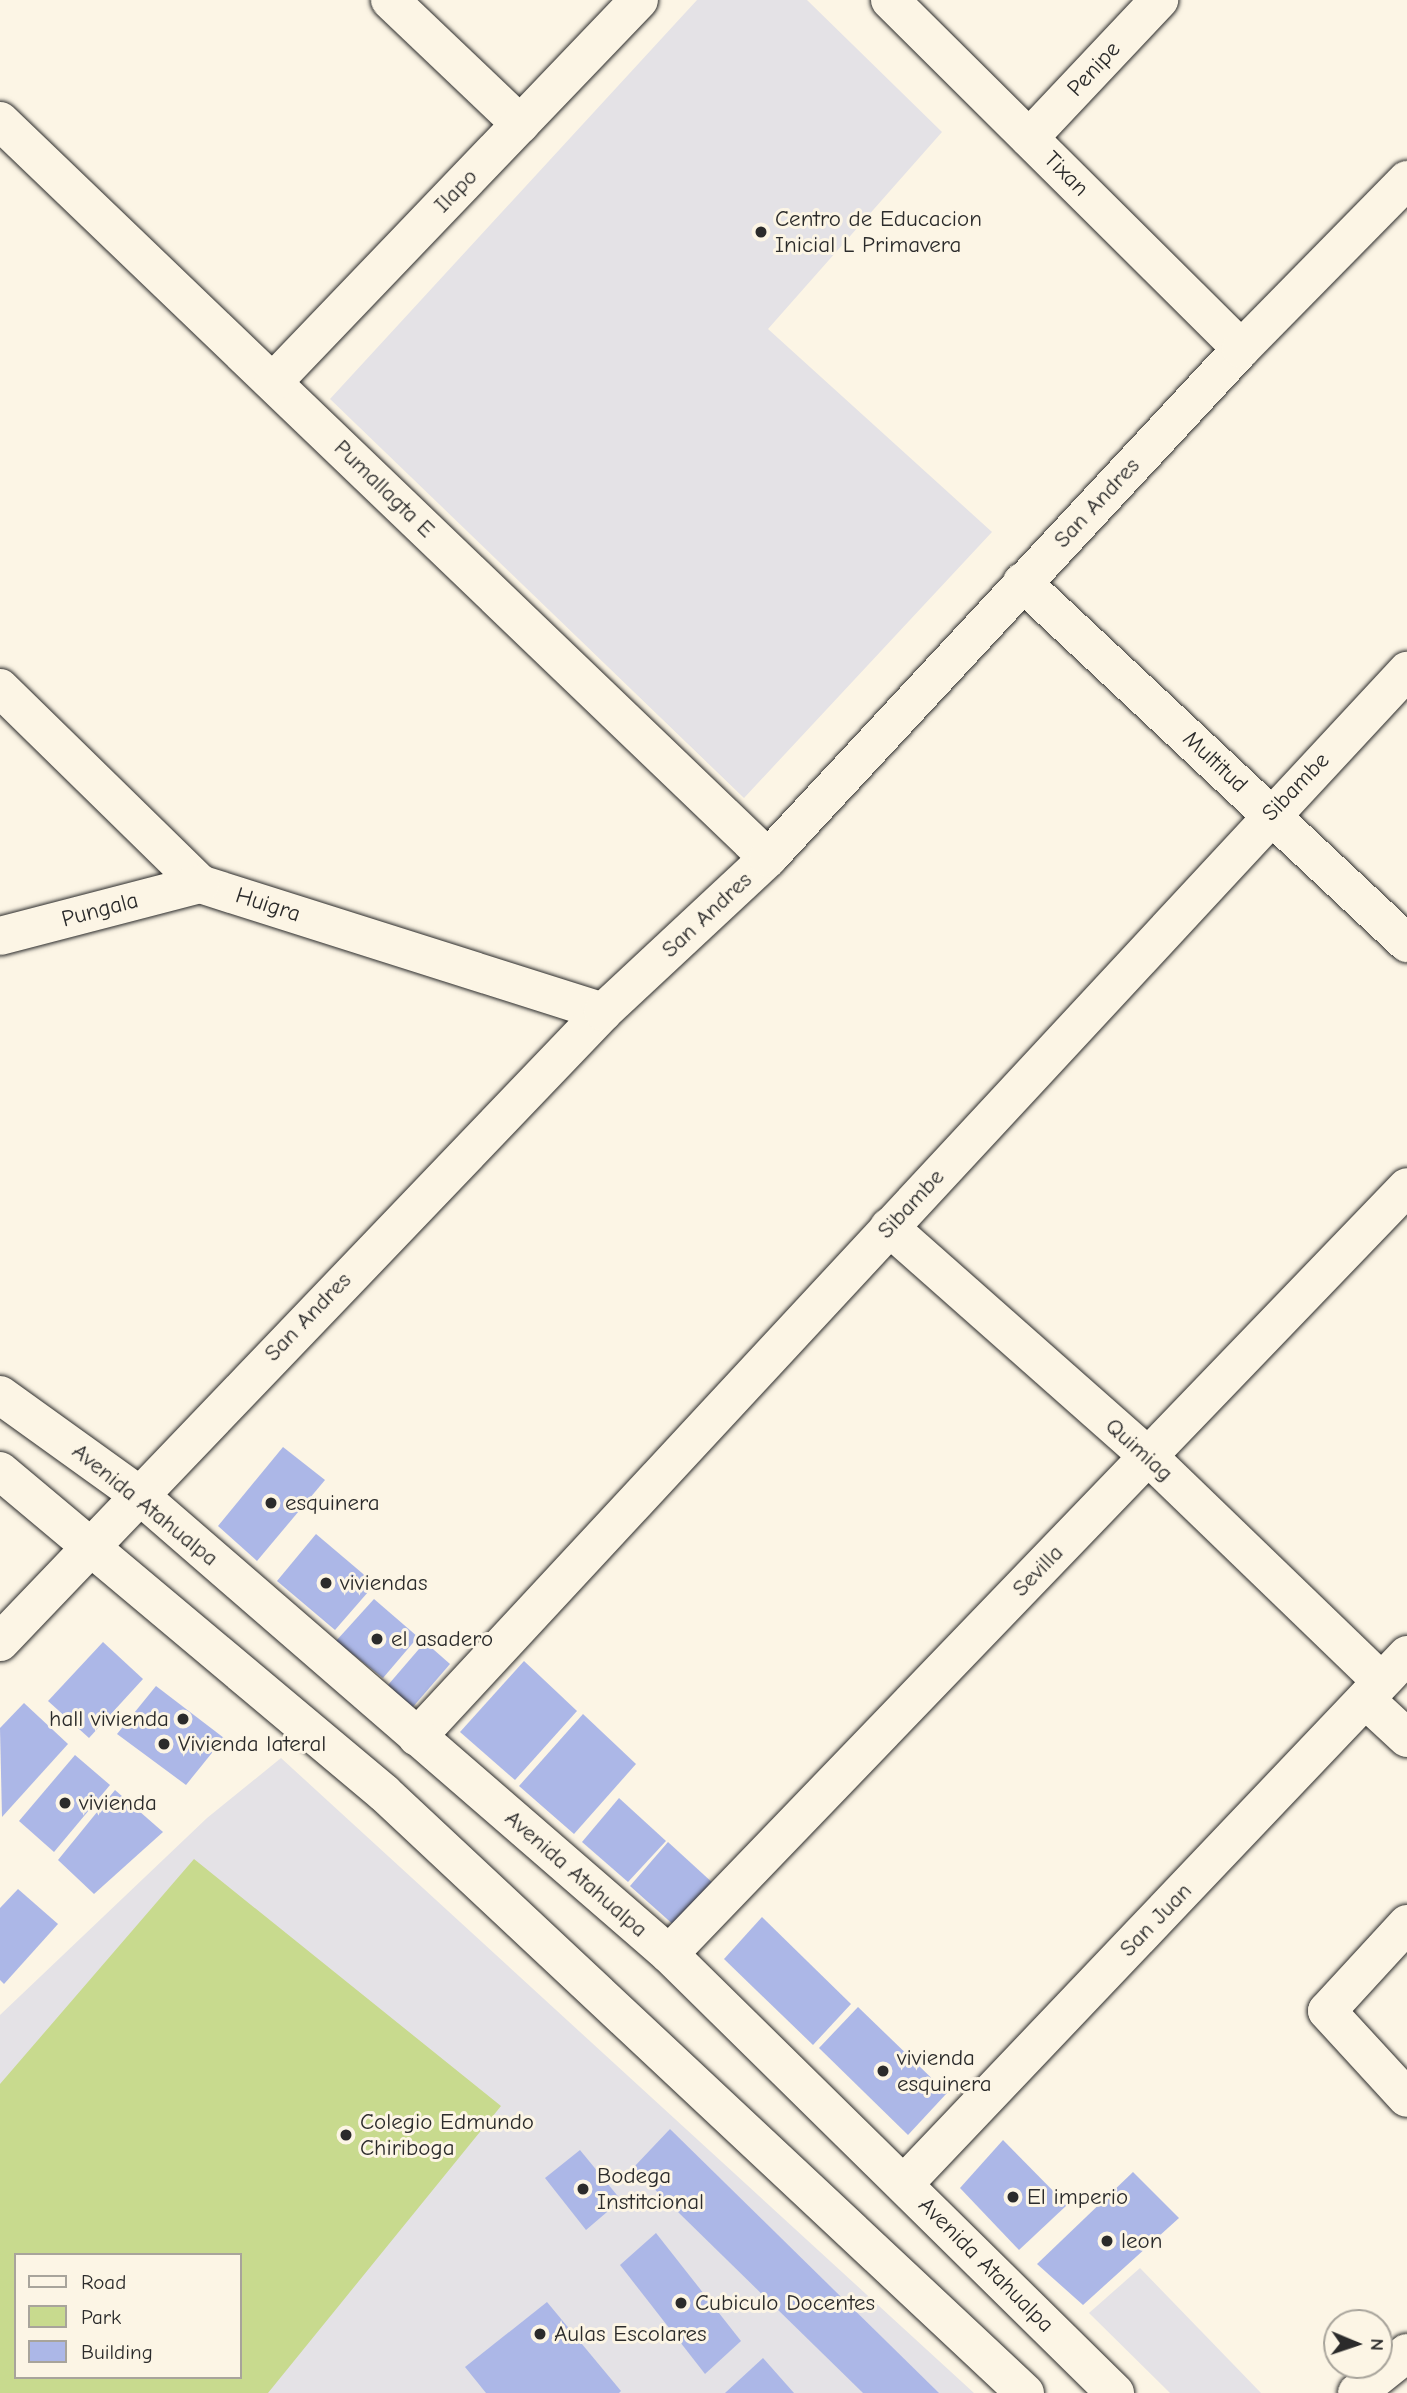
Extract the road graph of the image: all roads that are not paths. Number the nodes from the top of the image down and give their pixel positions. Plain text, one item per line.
1 (390, 0) edge
2 (639, 0) edge
3 (890, 0) edge
4 (1159, 0) edge
5 (0, 121) edge
6 (520, 124) junction
7 (1029, 138) junction
8 (1407, 180) edge
9 (1241, 349) junction
10 (272, 382) junction
11 (1022, 582) junction
12 (1407, 671) edge
13 (0, 688) edge
14 (1271, 813) junction
15 (768, 858) junction
16 (200, 884) junction
17 (0, 936) edge
18 (1407, 943) edge
19 (603, 1012) junction
20 (1407, 1187) edge
21 (889, 1227) junction
22 (0, 1395) edge
23 (1149, 1457) junction
24 (0, 1471) edge
25 (138, 1494) junction
26 (88, 1549) junction
27 (0, 1642) edge
28 (1385, 1679) edge
29 (417, 1737) junction
30 (1407, 1738) edge
31 (1407, 1924) edge
32 (669, 1954) junction
33 (1407, 2098) edge
34 (904, 2184) junction
35 (1407, 2353) edge
36 (1025, 2393) edge
37 (1115, 2393) edge
38 (1357, 2393) edge

1 - 6 street
2 - 6 street, Ilapo
3 - 7 street, Tixan
4 - 7 street, Penipe
5 - 10 street, Pumallagta E
6 - 10 street, Ilapo
7 - 9 street, Tixan
8 - 9 street, San Andres
9 - 11 street, San Andres
10 - 15 street, Pumallagta E
11 - 14 street, Multitud
11 - 15 street, San Andres
12 - 14 street, Sibambe
13 - 16 street, Huigra
14 - 18 street, Multitud
14 - 21 street, Sibambe
15 - 19 street, San Andres
16 - 17 street, Pungala
16 - 19 street, Huigra
19 - 25 street, San Andres
20 - 23 street, Sevilla
21 - 23 street, Quimiag
21 - 29 street, Sibambe
22 - 25 street, Avenida Atahualpa
23 - 28 street, Quimiag
23 - 32 street, Sevilla
24 - 26 street
25 - 26 street, San Andres
25 - 29 street, Avenida Atahualpa
26 - 27 street, San Andres
26 - 36 street
28 - 30 street, Quimiag
28 - 34 street, San Juan
29 - 32 street, Avenida Atahualpa
31 - 33 street
32 - 34 street, Avenida Atahualpa
34 - 37 street, Avenida Atahualpa
35 - 38 street

